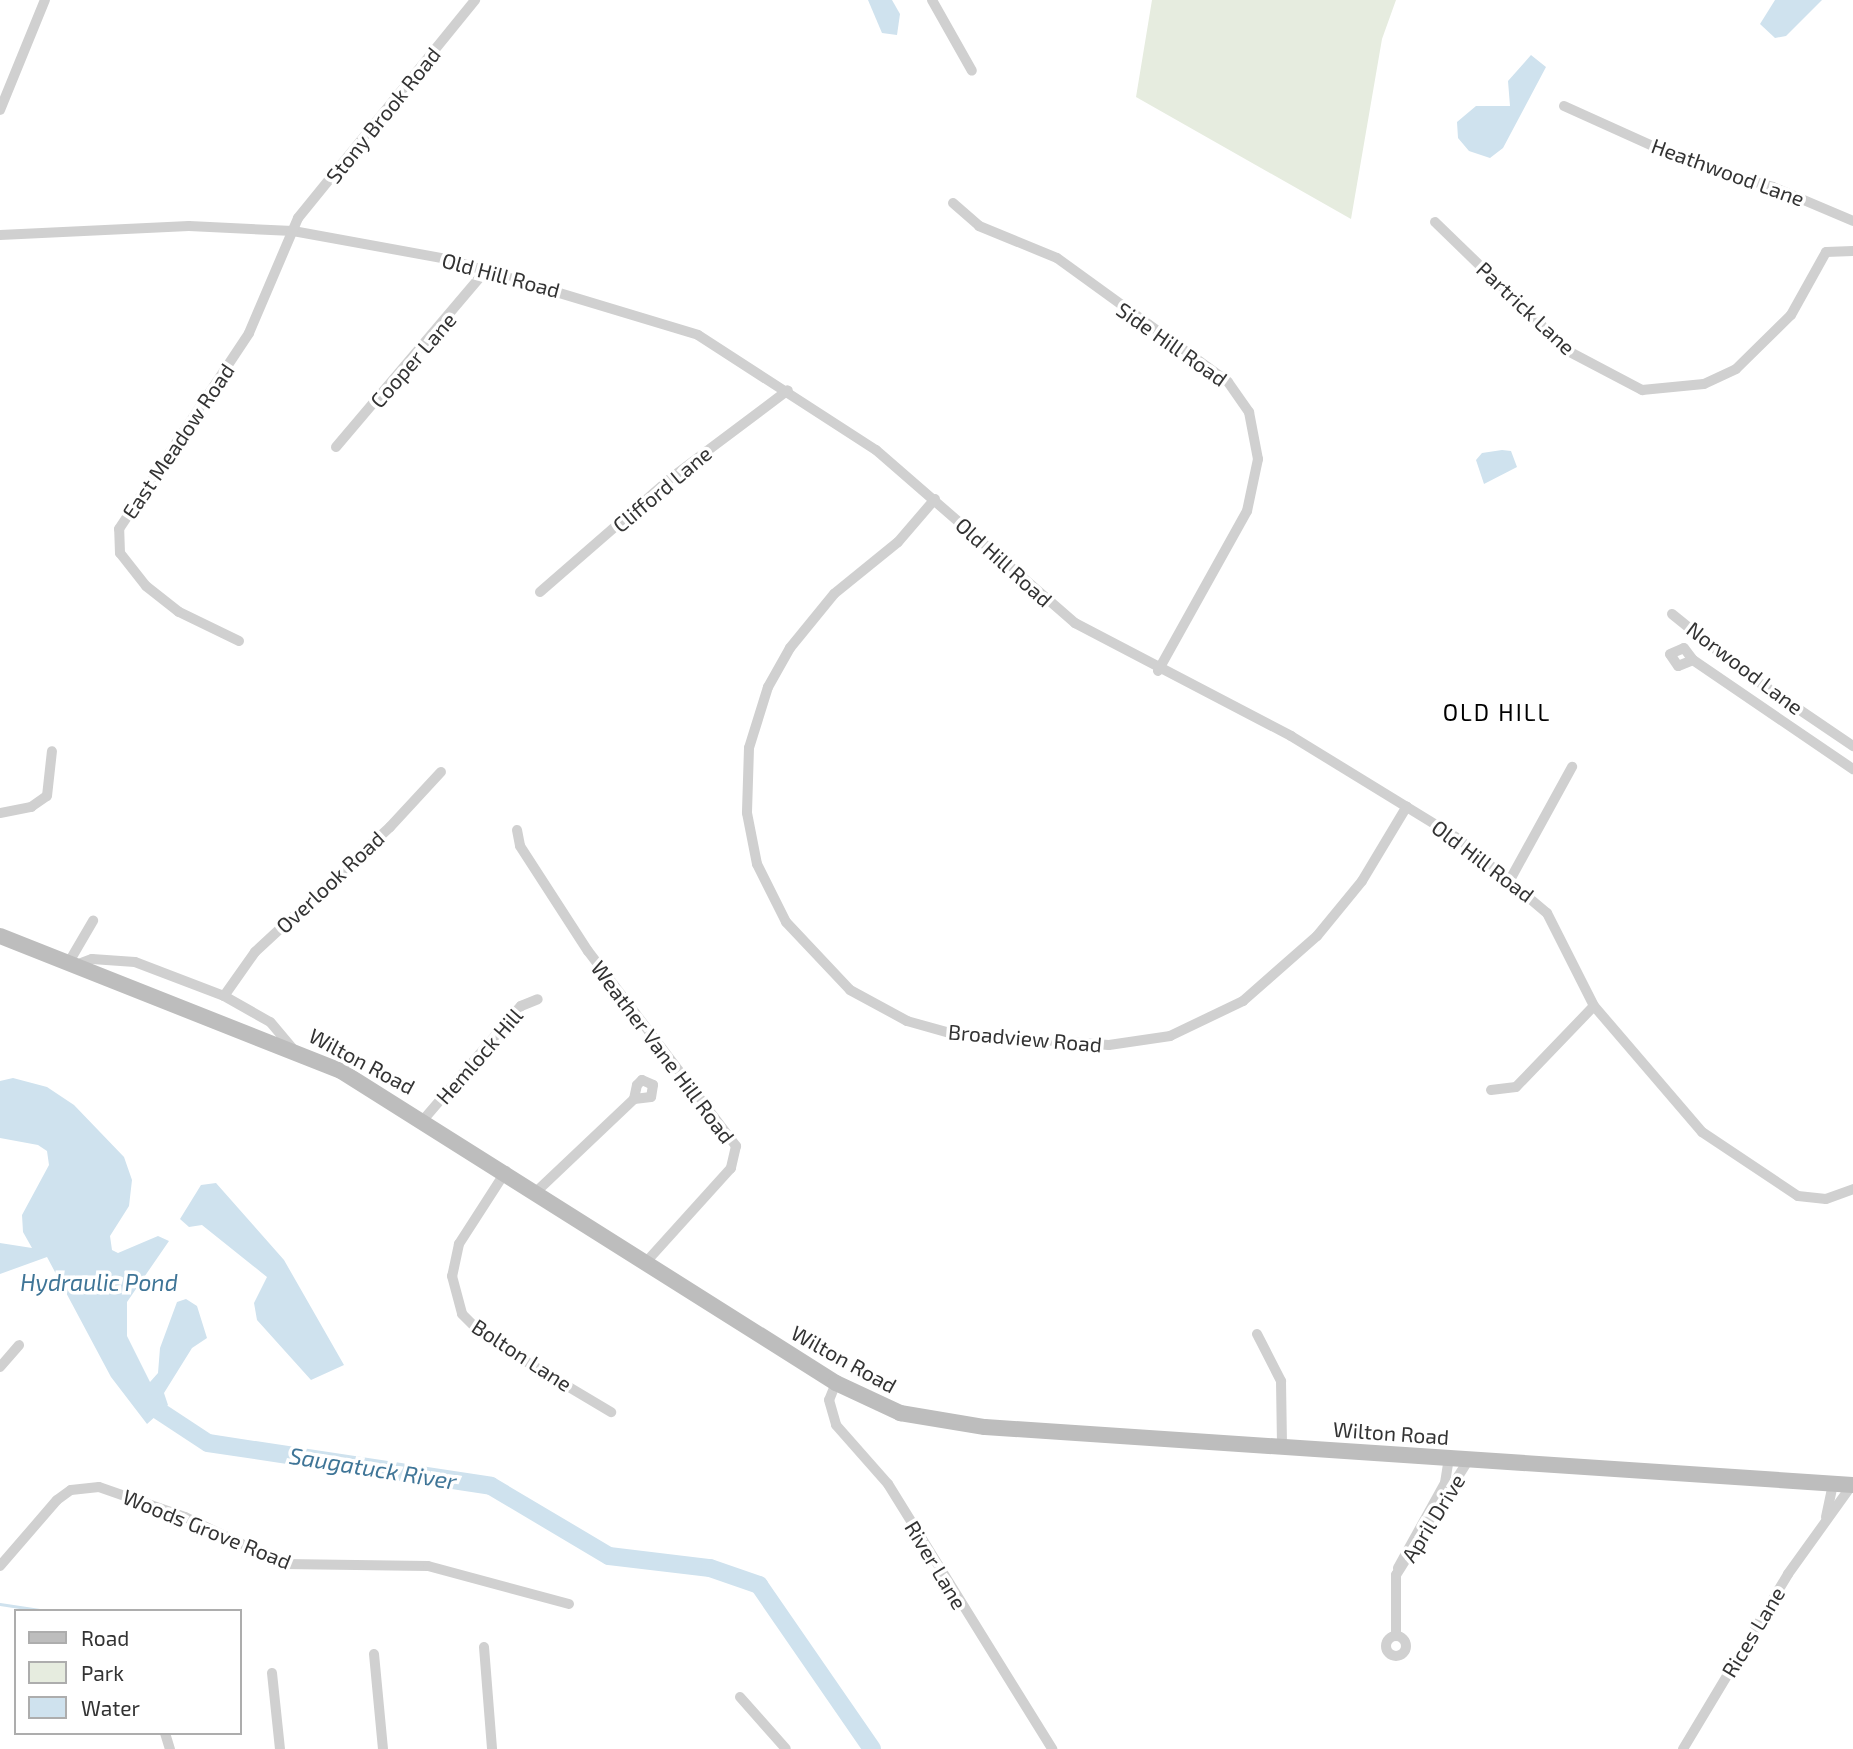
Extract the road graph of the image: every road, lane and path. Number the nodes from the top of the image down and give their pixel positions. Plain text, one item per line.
1 (45, 0) edge
2 (475, 0) edge
3 (932, 0) edge
4 (972, 71) dead end
5 (1564, 106) dead end
6 (0, 110) edge
7 (953, 203) dead end
8 (1853, 221) edge
9 (1435, 222) dead end
10 (292, 231) junction
11 (0, 235) edge
12 (1853, 250) edge
13 (486, 270) junction
14 (788, 390) junction
15 (337, 447) dead end
16 (935, 499) junction
17 (540, 592) dead end
18 (1672, 614) dead end
19 (239, 641) dead end
20 (1693, 660) dead end
21 (1158, 671) junction
22 (1853, 746) edge
23 (52, 751) dead end
24 (1572, 767) dead end
25 (1853, 769) edge
26 (441, 772) dead end
27 (1407, 806) junction
28 (0, 813) edge
29 (517, 830) dead end
30 (1510, 878) junction
31 (93, 921) dead end
32 (0, 936) edge
33 (73, 963) junction
34 (224, 996) junction
35 (538, 999) dead end
36 (1594, 1006) junction
37 (293, 1049) junction
38 (1491, 1090) dead end
39 (634, 1099) dead end
40 (424, 1119) junction
41 (506, 1171) junction
42 (1853, 1189) edge
43 (537, 1191) junction
44 (647, 1261) junction
45 (1257, 1334) dead end
46 (19, 1345) dead end
47 (0, 1367) edge
48 (836, 1383) junction
49 (611, 1412) dead end
50 (1282, 1447) junction
51 (1449, 1458) junction
52 (1469, 1459) junction
53 (1833, 1483) junction
54 (1852, 1485) edge
55 (1826, 1517) junction
56 (0, 1566) edge
57 (1396, 1575) junction
58 (569, 1604) dead end
59 (1396, 1635) dead end
60 (484, 1647) dead end
61 (374, 1654) dead end
62 (272, 1673) dead end
63 (740, 1698) dead end
64 (280, 1749) edge
65 (383, 1749) edge
66 (492, 1749) edge
67 (786, 1749) edge
68 (1052, 1749) edge
69 (1683, 1749) edge

1 - 6 street
2 - 10 street, Stony Brook Road
3 - 4 street
5 - 8 street, Heathwood Lane
7 - 21 street, Side Hill Road
9 - 12 street, Partrick Lane
10 - 11 street, Old Hill Road
10 - 13 street, Old Hill Road
10 - 19 street, East Meadow Road
13 - 14 street, Old Hill Road
13 - 15 street, Cooper Lane
14 - 16 street, Old Hill Road
14 - 17 street, Clifford Lane
16 - 21 street, Old Hill Road
16 - 27 street, Broadview Road
18 - 22 street, Norwood Lane
20 - 25 street
21 - 27 street, Old Hill Road
23 - 28 street
24 - 30 street
26 - 34 street, Overlook Road
27 - 30 street, Old Hill Road
29 - 44 street, Weather Vane Hill Road
30 - 36 street, Old Hill Road
31 - 33 street
32 - 33 main road, Wilton Road
33 - 34 street
33 - 37 main road, Wilton Road
34 - 37 street
35 - 40 street, Hemlock Hill
36 - 38 street
36 - 42 street, Old Hill Road
37 - 40 main road, Wilton Road
39 - 43 street
40 - 41 main road, Wilton Road
41 - 43 main road, Wilton Road
41 - 49 street, Bolton Lane
43 - 44 main road, Wilton Road
44 - 48 main road, Wilton Road
45 - 50 street
46 - 47 street
48 - 50 main road, Wilton Road
48 - 68 street, River Lane
50 - 51 main road, Wilton Road
51 - 52 main road, Wilton Road
51 - 57 street, April Drive
52 - 53 main road, Wilton Road
52 - 57 street, April Drive
53 - 54 main road, Wilton Road
53 - 55 street, Rices Lane
54 - 55 street, Rices Lane
55 - 69 street, Rices Lane
56 - 58 street, Woods Grove Road
57 - 59 street, April Drive
60 - 66 street
61 - 65 street
62 - 64 street
63 - 67 street

